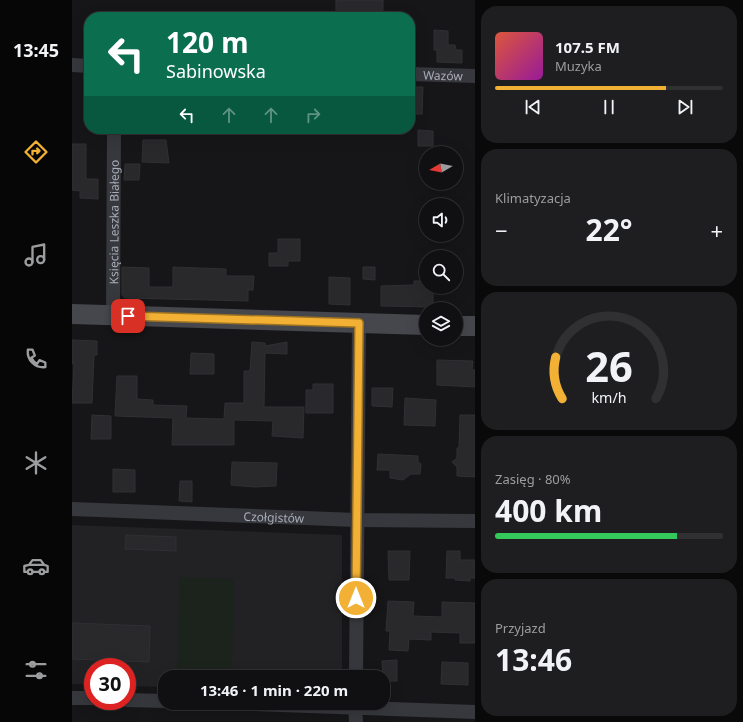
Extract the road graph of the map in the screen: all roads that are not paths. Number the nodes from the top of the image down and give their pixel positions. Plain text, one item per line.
1 (72, 65) edge
2 (84, 66) edge
3 (415, 74) edge
4 (475, 76) edge
5 (114, 134) edge
6 (72, 314) edge
7 (113, 316) junction
8 (359, 323) junction
9 (419, 325) edge
10 (463, 326) edge
11 (475, 326) edge
12 (72, 509) edge
13 (356, 520) junction
14 (475, 521) edge
15 (356, 670) edge
16 (72, 698) edge
17 (84, 698) edge
18 (136, 700) edge
19 (158, 701) edge
20 (390, 707) edge
21 (355, 710) edge
22 (475, 712) edge
23 (356, 722) edge

1 - 2 street
3 - 4 street, Wazów
5 - 7 street, Księcia Leszka Białego
6 - 7 street
7 - 8 street
8 - 9 street
8 - 13 street
10 - 11 street
12 - 13 street, Czołgistów
13 - 14 street, Czołgistów
13 - 15 street
16 - 17 street
18 - 19 street
20 - 22 street
21 - 23 street

